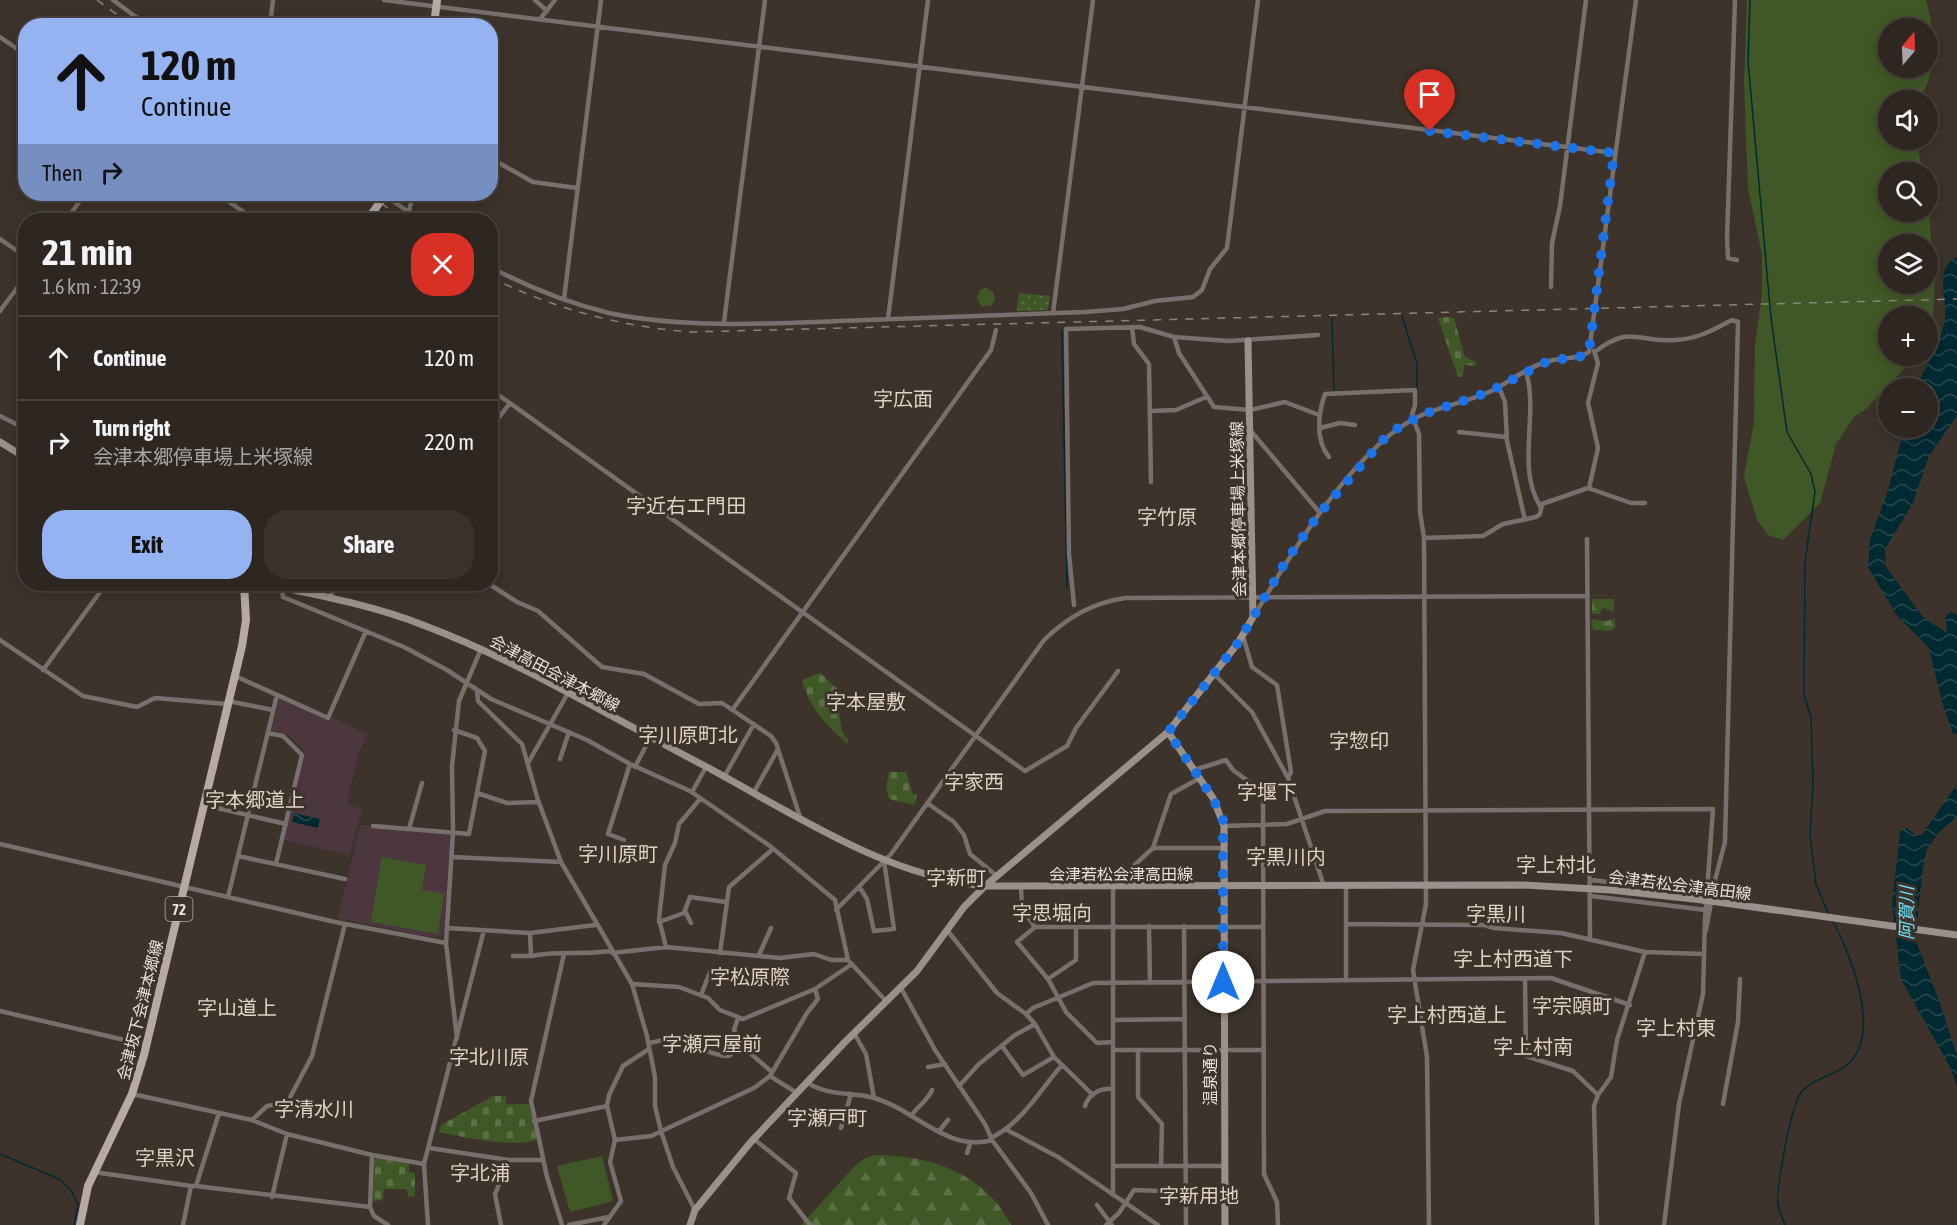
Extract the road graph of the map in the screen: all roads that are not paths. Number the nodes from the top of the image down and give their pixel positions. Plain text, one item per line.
1 (113, 0) edge
2 (273, 0) edge
3 (384, 0) edge
4 (535, 0) edge
5 (555, 0) edge
6 (601, 0) edge
7 (765, 0) edge
8 (928, 0) edge
9 (1093, 0) edge
10 (1258, 0) edge
11 (1586, 0) edge
12 (1636, 0) edge
13 (1735, 0) edge
14 (436, 3) edge
15 (547, 11) junction
16 (137, 18) edge
17 (271, 18) edge
18 (435, 18) edge
19 (540, 19) junction
20 (598, 27) junction
21 (0, 37) edge
22 (759, 47) junction
23 (18, 49) edge
24 (920, 67) junction
25 (1082, 87) junction
26 (1244, 108) junction
27 (1568, 148) junction
28 (1614, 153) junction
29 (498, 162) edge
30 (577, 188) junction
31 (228, 201) edge
32 (394, 201) edge
33 (411, 201) edge
34 (409, 211) junction
35 (245, 213) edge
36 (411, 213) edge
37 (0, 239) edge
38 (18, 251) edge
39 (1737, 260) dead end
40 (498, 271) edge
41 (18, 287) edge
42 (1551, 287) dead end
43 (564, 299) junction
44 (0, 311) edge
45 (1053, 313) junction
46 (888, 319) junction
47 (724, 322) junction
48 (1132, 327) junction
49 (996, 330) dead end
50 (1318, 335) dead end
51 (1174, 337) junction
52 (1248, 341) junction
53 (1596, 351) junction
54 (1589, 352) junction
55 (1526, 372) junction
56 (1499, 387) junction
57 (498, 395) edge
58 (1206, 397) junction
59 (510, 403) junction
60 (1250, 410) junction
61 (1150, 411) junction
62 (1319, 415) junction
63 (0, 416) edge
64 (498, 419) edge
65 (1413, 420) junction
66 (1355, 424) dead end
67 (18, 425) edge
68 (1320, 428) junction
69 (1250, 430) junction
70 (1459, 432) dead end
71 (1506, 436) junction
72 (0, 442) edge
73 (18, 453) edge
74 (1329, 457) dead end
75 (1151, 482) dead end
76 (1589, 488) junction
77 (1645, 503) dead end
78 (1540, 506) junction
79 (1320, 513) junction
80 (1525, 520) junction
81 (1424, 538) junction
82 (1587, 539) dead end
83 (498, 590) edge
84 (101, 591) edge
85 (244, 591) edge
86 (282, 591) edge
87 (299, 591) edge
88 (333, 591) edge
89 (1588, 596) junction
90 (1254, 597) junction
91 (1424, 597) junction
92 (329, 599) junction
93 (1264, 599) junction
94 (1074, 605) dead end
95 (803, 612) junction
96 (1253, 617) junction
97 (366, 631) junction
98 (1243, 636) junction
99 (0, 640) edge
100 (481, 649) junction
101 (43, 670) junction
102 (1118, 671) dead end
103 (1212, 672) junction
104 (235, 676) junction
105 (465, 684) junction
106 (477, 691) junction
107 (568, 693) junction
108 (277, 695) junction
109 (228, 702) junction
110 (733, 709) junction
111 (273, 710) junction
112 (552, 724) junction
113 (754, 724) junction
114 (454, 730) junction
115 (569, 732) junction
116 (1168, 732) junction
117 (268, 733) junction
118 (975, 736) junction
119 (650, 738) junction
120 (778, 749) junction
121 (560, 759) dead end
122 (528, 763) junction
123 (632, 765) junction
124 (706, 766) junction
125 (1194, 770) junction
126 (724, 777) junction
127 (1200, 778) junction
128 (1288, 778) junction
129 (422, 783) dead end
130 (692, 792) junction
131 (754, 792) junction
132 (477, 793) junction
133 (700, 799) junction
134 (539, 802) junction
135 (927, 803) junction
136 (204, 805) junction
137 (1590, 810) junction
138 (1427, 811) junction
139 (248, 815) junction
140 (800, 817) junction
141 (1303, 818) junction
142 (286, 824) junction
143 (373, 826) dead end
144 (1224, 826) junction
145 (1263, 826) junction
146 (409, 828) junction
147 (453, 832) junction
148 (624, 840) dead end
149 (0, 844) edge
150 (1153, 848) junction
151 (1223, 848) junction
152 (773, 849) junction
153 (238, 856) junction
154 (452, 857) junction
155 (884, 861) junction
156 (561, 862) junction
157 (276, 864) junction
158 (997, 876) junction
159 (345, 879) dead end
160 (1591, 880) junction
161 (1426, 885) junction
162 (985, 886) junction
163 (1324, 886) junction
164 (1346, 886) junction
165 (184, 887) junction
166 (1021, 887) junction
167 (1223, 887) junction
168 (1263, 887) junction
169 (860, 888) junction
170 (1113, 888) junction
171 (1591, 892) junction
172 (1707, 893) junction
173 (228, 897) junction
174 (726, 902) junction
175 (685, 910) junction
176 (836, 910) junction
177 (1706, 910) junction
178 (659, 922) junction
179 (691, 923) dead end
180 (1423, 923) junction
181 (345, 924) junction
182 (1346, 924) junction
183 (595, 925) junction
184 (1223, 925) junction
185 (1149, 926) junction
186 (1184, 926) junction
187 (1035, 927) junction
188 (1076, 927) junction
189 (1112, 927) junction
190 (1263, 927) junction
191 (447, 928) junction
192 (771, 928) dead end
193 (484, 930) junction
194 (948, 930) junction
195 (530, 933) junction
196 (1957, 935) edge
197 (1590, 938) junction
198 (1704, 939) junction
199 (446, 943) junction
200 (666, 947) junction
201 (611, 952) junction
202 (1645, 952) junction
203 (720, 953) junction
204 (564, 954) junction
205 (1703, 954) junction
206 (759, 955) junction
207 (513, 956) dead end
208 (531, 956) junction
209 (850, 962) junction
210 (731, 976) dead end
211 (1048, 979) junction
212 (1525, 979) junction
213 (1740, 979) dead end
214 (1415, 980) junction
215 (1346, 981) junction
216 (1223, 982) junction
217 (1264, 982) junction
218 (1113, 983) junction
219 (1150, 983) junction
220 (1185, 983) junction
221 (632, 984) junction
222 (901, 988) junction
223 (815, 989) junction
224 (701, 995) junction
225 (1058, 998) junction
226 (886, 1001) junction
227 (1630, 1005) junction
228 (0, 1011) edge
229 (1026, 1014) junction
230 (738, 1018) junction
231 (1185, 1019) junction
232 (1113, 1020) junction
233 (1035, 1024) junction
234 (854, 1033) junction
235 (457, 1038) junction
236 (1113, 1042) junction
237 (146, 1045) junction
238 (742, 1045) junction
239 (649, 1046) junction
240 (1002, 1046) junction
241 (1113, 1050) junction
242 (1138, 1050) junction
243 (1186, 1050) junction
244 (1223, 1050) junction
245 (1264, 1050) junction
246 (1054, 1057) junction
247 (945, 1064) junction
248 (1062, 1065) junction
249 (928, 1067) dead end
250 (771, 1074) junction
251 (807, 1082) junction
252 (959, 1086) junction
253 (1113, 1089) junction
254 (932, 1090) dead end
255 (797, 1093) junction
256 (132, 1094) junction
257 (851, 1094) junction
258 (1093, 1095) junction
259 (1598, 1095) junction
260 (874, 1098) junction
261 (1723, 1104) dead end
262 (607, 1106) junction
263 (1085, 1106) dead end
264 (219, 1113) junction
265 (911, 1116) junction
266 (252, 1120) junction
267 (534, 1120) junction
268 (948, 1120) dead end
269 (841, 1128) dead end
270 (1007, 1130) junction
271 (661, 1131) junction
272 (939, 1131) junction
273 (287, 1134) junction
274 (754, 1139) junction
275 (991, 1139) junction
276 (615, 1140) junction
277 (970, 1144) junction
278 (429, 1148) junction
279 (968, 1153) dead end
280 (372, 1155) junction
281 (509, 1160) junction
282 (543, 1160) junction
283 (424, 1164) junction
284 (1114, 1166) junction
285 (1161, 1166) junction
286 (1186, 1166) junction
287 (1224, 1166) junction
288 (94, 1172) junction
289 (472, 1173) dead end
290 (500, 1179) junction
291 (193, 1186) junction
292 (1186, 1192) junction
293 (1113, 1195) junction
294 (272, 1197) junction
295 (1125, 1203) junction
296 (1096, 1205) dead end
297 (370, 1208) junction
298 (695, 1210) junction
299 (609, 1217) junction
300 (1109, 1224) edge
301 (80, 1225) edge
302 (183, 1225) edge
303 (388, 1225) edge
304 (428, 1225) edge
305 (501, 1225) edge
306 (562, 1225) edge
307 (569, 1225) edge
308 (604, 1225) edge
309 (690, 1225) edge
310 (810, 1225) edge
311 (1048, 1225) edge
312 (1158, 1225) edge
313 (1186, 1225) edge
314 (1225, 1225) edge
315 (1278, 1225) edge
316 (1429, 1225) edge
317 (1597, 1225) edge
318 (1664, 1225) edge

1 - 16 street
2 - 17 street
3 - 14 street
4 - 15 street
5 - 15 street
6 - 20 street
7 - 22 street
8 - 24 street
9 - 25 street
10 - 26 street
11 - 27 street
12 - 28 street
13 - 39 street
14 - 18 main road
14 - 19 street
15 - 19 street
19 - 20 street
20 - 22 street
20 - 30 street
21 - 23 street
22 - 24 street
22 - 47 street
24 - 25 street
24 - 46 street
25 - 26 street
25 - 45 street
26 - 27 street
26 - 45 street
27 - 28 street
27 - 42 street
28 - 54 street
29 - 30 street
30 - 43 street
31 - 35 street
32 - 34 street
33 - 34 street
34 - 36 street
37 - 38 street
40 - 43 street
41 - 44 street
43 - 47 street
45 - 46 street
46 - 47 street
48 - 51 street
48 - 61 street
48 - 94 street
49 - 95 street
50 - 52 street
51 - 52 street
51 - 58 street
52 - 60 main road, 会津本郷停車場上米塚線
53 - 54 street
53 - 76 street
53 - 198 street
54 - 55 street
55 - 56 street
55 - 78 street
56 - 65 street
56 - 71 street
57 - 59 street
58 - 60 street
58 - 61 street
59 - 64 street
59 - 95 street
60 - 62 street
60 - 69 main road, 会津本郷停車場上米塚線
61 - 75 street
62 - 65 street
62 - 68 street
63 - 67 street
65 - 79 street
65 - 81 street
66 - 68 street
68 - 74 street
69 - 79 street
69 - 90 main road, 会津本郷停車場上米塚線
70 - 71 street
71 - 80 street
72 - 73 main road
76 - 77 street
76 - 78 street
78 - 80 street
79 - 93 street
80 - 81 street
81 - 91 street
82 - 89 street
83 - 110 street
84 - 101 street
85 - 104 main road, 会津坂下会津本郷線 / 72
86 - 97 street
87 - 92 main road, 会津高田会津本郷線
88 - 92 street
89 - 91 street
89 - 137 street
90 - 93 street
90 - 96 main road, 会津本郷停車場上米塚線
90 - 118 street
91 - 93 street
91 - 138 street
92 - 100 main road, 会津高田会津本郷線
93 - 96 street
95 - 110 street
95 - 118 street
96 - 98 main road, 会津本郷停車場上米塚線
97 - 105 street
97 - 108 street
98 - 103 main road, 会津本郷停車場上米塚線
98 - 128 street
99 - 101 street
100 - 105 street
100 - 107 main road, 会津高田会津本郷線
101 - 109 street
102 - 118 street
103 - 116 main road, 会津本郷停車場上米塚線
103 - 128 street
104 - 108 street
104 - 109 main road, 会津坂下会津本郷線 / 72
105 - 106 street
105 - 114 street
106 - 112 street
106 - 122 street
107 - 112 street
107 - 119 main road, 会津高田会津本郷線
108 - 111 street
109 - 111 street
109 - 136 main road, 会津坂下会津本郷線 / 72
110 - 113 street
111 - 117 street
112 - 115 street
112 - 122 street
113 - 120 street
113 - 126 street
114 - 132 street
114 - 147 street
115 - 121 street
115 - 123 street
116 - 125 main road
116 - 158 main road, 会津本郷停車場上米塚線
117 - 139 street
117 - 142 street
118 - 135 street
119 - 123 street
119 - 124 main road, 会津高田会津本郷線
120 - 131 street
120 - 140 street
122 - 134 street
123 - 130 street
123 - 148 street
124 - 126 main road, 会津高田会津本郷線
124 - 130 street
125 - 127 main road
125 - 145 street
126 - 131 main road, 会津高田会津本郷線
127 - 144 main road
127 - 150 street
128 - 141 street
129 - 146 street
130 - 133 street
131 - 140 main road, 会津高田会津本郷線
132 - 134 street
132 - 147 street
133 - 152 street
133 - 178 street
134 - 156 street
135 - 155 street
135 - 158 street
136 - 139 street
136 - 165 main road, 会津坂下会津本郷線 / 72
137 - 138 street
137 - 160 street
137 - 172 street
138 - 141 street
138 - 161 street
139 - 142 street
139 - 153 street
140 - 155 main road, 会津高田会津本郷線
141 - 145 street
141 - 163 street
142 - 157 street
143 - 146 street
144 - 145 street
144 - 151 main road, 温泉通り
145 - 168 street
146 - 147 street
147 - 154 street
149 - 165 street
150 - 151 street
150 - 170 street
151 - 167 main road, 温泉通り
152 - 174 street
152 - 176 street
153 - 157 street
153 - 173 street
154 - 156 street
154 - 191 street
155 - 162 main road, 会津高田会津本郷線
155 - 169 street
155 - 169 street
156 - 183 street
157 - 159 street
158 - 162 main road, 会津本郷停車場上米塚線
160 - 171 street
160 - 172 street
161 - 164 main road, 会津若松会津高田線
161 - 171 main road, 会津若松会津高田線
161 - 180 street
162 - 166 main road, 会津若松会津高田線
162 - 194 main road
163 - 164 main road, 会津若松会津高田線
163 - 168 main road, 会津若松会津高田線
164 - 182 street
165 - 173 street
165 - 237 main road, 会津坂下会津本郷線 / 72
166 - 170 main road, 会津若松会津高田線
166 - 187 street
167 - 168 main road, 会津若松会津高田線
167 - 170 main road, 会津若松会津高田線
167 - 184 main road, 温泉通り
168 - 190 street
169 - 176 street
170 - 189 street
171 - 177 street
171 - 196 main road, 会津若松会津高田線, bridge
171 - 197 street
172 - 177 street
173 - 181 street
174 - 175 street
174 - 203 street
175 - 178 street
175 - 179 street
176 - 209 street
177 - 198 street
178 - 200 street
180 - 182 street
180 - 197 street
180 - 214 street
181 - 199 street
181 - 266 street
182 - 215 street
183 - 195 street
183 - 201 street
184 - 186 street
184 - 190 street
184 - 216 main road, 温泉通り
185 - 186 street
185 - 189 street
185 - 219 street
186 - 220 street
187 - 188 street
187 - 211 street
188 - 189 street
188 - 211 street
189 - 218 street
190 - 217 street
191 - 193 street
191 - 199 street
192 - 206 street
193 - 195 street
193 - 235 street
194 - 222 main road
194 - 229 street
195 - 208 street
197 - 202 street
198 - 205 street
199 - 235 street
200 - 201 street
200 - 203 street
201 - 204 street
201 - 221 street
202 - 205 street
202 - 227 street
203 - 206 street
204 - 208 street
204 - 267 street
205 - 318 street
206 - 209 street
207 - 208 street
209 - 223 street
209 - 226 street
210 - 224 street
211 - 225 street
212 - 214 street
212 - 227 street
212 - 259 street
213 - 261 street
214 - 215 street
214 - 316 street
215 - 217 street
216 - 217 street
216 - 220 street
216 - 244 main road, 温泉通り
217 - 245 street
218 - 219 street
218 - 225 street
218 - 232 street
219 - 220 street
220 - 231 street
221 - 224 street
221 - 239 street
222 - 226 main road
222 - 247 street
223 - 230 street
223 - 250 street
224 - 230 street
225 - 229 street
225 - 236 street
226 - 234 main road
227 - 259 street
228 - 237 street
229 - 233 street
230 - 238 street
231 - 232 street
231 - 243 street
232 - 236 street
233 - 240 street
233 - 246 street
234 - 251 main road
234 - 260 street
235 - 278 street
236 - 241 street
237 - 256 main road, 会津坂下会津本郷線 / 72
238 - 239 street
238 - 250 street
239 - 262 street
239 - 271 street
240 - 246 street
240 - 252 street
241 - 242 street
241 - 253 street
242 - 243 street
242 - 285 street
243 - 244 street
243 - 286 street
244 - 245 street
244 - 287 main road, 温泉通り
245 - 315 street
246 - 248 street
247 - 249 street
247 - 252 street
248 - 258 street
248 - 270 street
250 - 255 street
250 - 271 street
251 - 255 main road
251 - 257 street
252 - 275 street
253 - 258 street
253 - 284 street
254 - 265 street
255 - 274 main road
256 - 264 street
256 - 288 main road, 会津坂下会津本郷線 / 72
257 - 260 street
257 - 269 street
258 - 263 street
259 - 317 street
260 - 265 street
262 - 267 street
262 - 276 street
264 - 266 street
264 - 291 street
265 - 272 street
266 - 273 street
267 - 282 street
268 - 272 street
270 - 275 street
270 - 293 street
271 - 276 street
271 - 298 street
272 - 277 street
273 - 280 street
273 - 294 street
274 - 298 main road
274 - 310 street
275 - 277 street
275 - 311 street
276 - 299 street
277 - 279 street
278 - 281 street
278 - 283 street
280 - 283 street
280 - 297 street
281 - 282 street
281 - 290 street
282 - 306 street
283 - 304 street
284 - 285 street
284 - 293 street
285 - 286 street
286 - 287 street
286 - 292 street
287 - 314 main road, 温泉通り
288 - 291 street
288 - 301 main road, 会津坂下会津本郷線 / 72
289 - 290 street
290 - 305 street
291 - 294 street
291 - 302 street
292 - 295 street
292 - 313 street
293 - 295 street
294 - 297 street
295 - 300 street
295 - 312 street
296 - 300 street
297 - 303 street
298 - 309 main road
299 - 307 street
299 - 308 street

